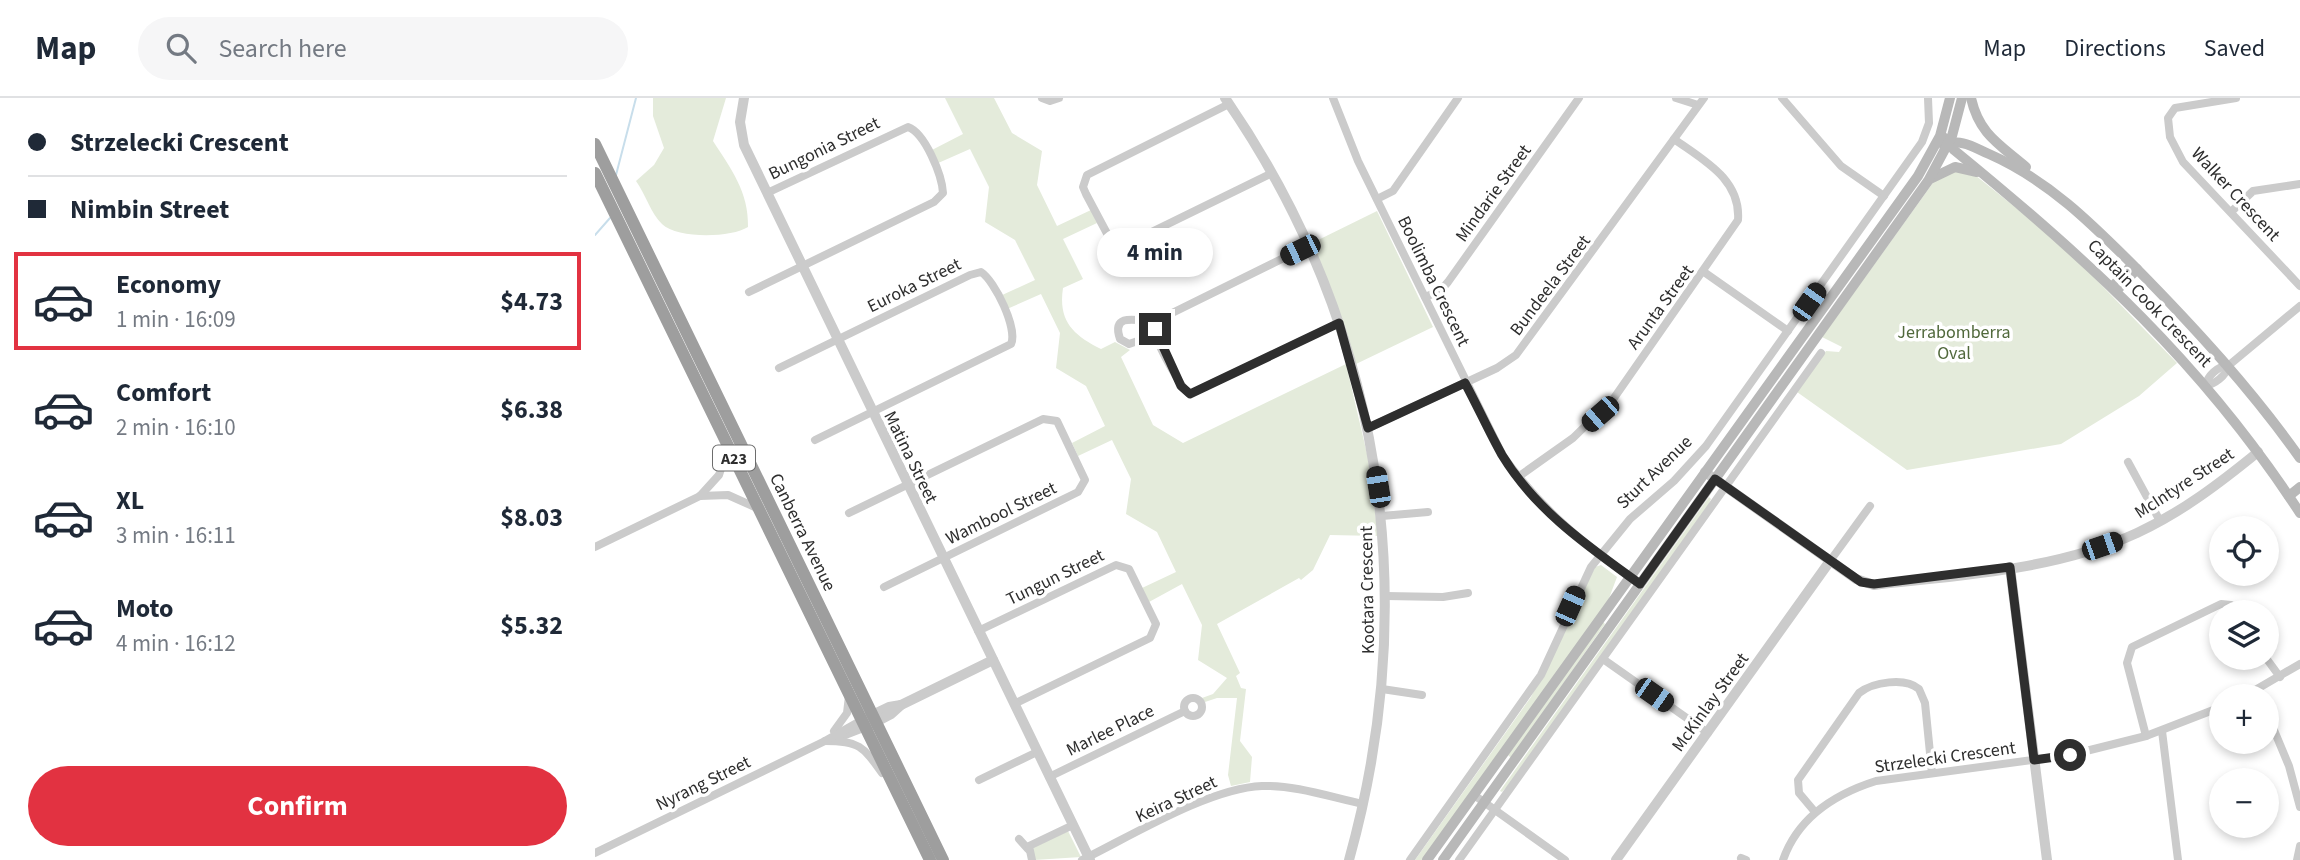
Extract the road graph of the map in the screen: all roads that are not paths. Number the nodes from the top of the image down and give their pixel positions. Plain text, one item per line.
1 (744, 98) edge
2 (1042, 98) edge
3 (1059, 98) edge
4 (1333, 98) edge
5 (1458, 98) edge
6 (1579, 98) edge
7 (1676, 98) edge
8 (1782, 98) edge
9 (1928, 98) edge
10 (1950, 98) edge
11 (1962, 98) edge
12 (1971, 98) edge
13 (2236, 98) edge
14 (2196, 100) edge
15 (1227, 101) edge
16 (1701, 102) edge
17 (1944, 123) junction
18 (1674, 139) junction
19 (595, 144) edge
20 (1948, 144) junction
21 (2002, 160) junction
22 (595, 173) edge
23 (1272, 173) junction
24 (1991, 179) junction
25 (1928, 181) junction
26 (2300, 184) edge
27 (2056, 192) junction
28 (768, 193) junction
29 (1884, 196) junction
30 (1377, 199) junction
31 (1893, 211) junction
32 (2232, 211) junction
33 (1308, 246) junction
34 (801, 267) junction
35 (2135, 267) junction
36 (1704, 272) junction
37 (2300, 286) edge
38 (2115, 288) junction
39 (749, 292) dead end
40 (1425, 297) junction
41 (2300, 306) edge
42 (1157, 323) junction
43 (1339, 323) junction
44 (1788, 331) junction
45 (1155, 335) junction
46 (836, 340) junction
47 (1821, 353) dead end
48 (2228, 366) junction
49 (779, 368) dead end
50 (1465, 383) junction
51 (2205, 386) junction
52 (871, 413) junction
53 (1368, 428) junction
54 (815, 440) dead end
55 (728, 447) junction
56 (2258, 452) junction
57 (2300, 458) edge
58 (2128, 462) dead end
59 (1705, 472) junction
60 (1518, 477) junction
61 (1715, 479) junction
62 (908, 485) junction
63 (1726, 486) junction
64 (2300, 487) edge
65 (700, 496) junction
66 (2293, 497) edge
67 (1870, 506) dead end
68 (759, 510) junction
69 (1429, 512) dead end
70 (849, 513) dead end
71 (2300, 513) edge
72 (1381, 516) junction
73 (2160, 521) junction
74 (595, 547) edge
75 (1599, 555) junction
76 (943, 558) junction
77 (1830, 561) junction
78 (2010, 567) junction
79 (1630, 577) junction
80 (1640, 584) junction
81 (884, 587) dead end
82 (1468, 593) dead end
83 (1386, 596) junction
84 (2209, 610) edge
85 (978, 631) junction
86 (1603, 659) junction
87 (993, 660) junction
88 (2300, 664) edge
89 (2275, 670) edge
90 (2280, 677) junction
91 (2271, 684) edge
92 (1382, 690) junction
93 (849, 692) junction
94 (1422, 695) dead end
95 (1014, 705) junction
96 (1185, 711) dead end
97 (2209, 712) edge
98 (869, 721) junction
99 (2161, 731) junction
100 (1708, 733) junction
101 (2146, 736) junction
102 (825, 741) junction
103 (2279, 742) edge
104 (1037, 752) junction
105 (2034, 760) junction
106 (1932, 773) junction
107 (1049, 777) junction
108 (979, 780) dead end
109 (1474, 795) junction
110 (900, 797) junction
111 (1484, 802) junction
112 (1363, 804) junction
113 (2300, 807) edge
114 (1495, 810) junction
115 (1815, 812) junction
116 (1073, 825) junction
117 (1019, 839) dead end
118 (2300, 846) edge
119 (1028, 849) junction
120 (595, 853) edge
121 (1087, 859) edge
122 (930, 860) edge
123 (943, 860) edge
124 (1032, 860) edge
125 (1349, 860) edge
126 (1410, 860) edge
127 (1427, 860) edge
128 (1443, 860) edge
129 (1459, 860) edge
130 (1565, 860) edge
131 (1616, 860) edge
132 (1783, 860) edge
133 (2047, 860) edge
134 (2178, 860) edge
135 (2297, 860) edge

1 - 28 street, Matina Street
2 - 3 street
4 - 30 street, Boolimba Crescent
5 - 30 street
6 - 40 street, Mindarie Street
7 - 16 street
8 - 29 street
9 - 29 street, Sturt Avenue
10 - 17 main road, Sturt Avenue
11 - 20 main road
12 - 27 main road
13 - 14 street
14 - 32 street, Walker Crescent
15 - 23 street, Kootara Crescent
15 - 23 street
16 - 18 street, Bundeela Street
17 - 20 main road
17 - 31 main road, Sturt Avenue
18 - 36 street, Arunta Street
18 - 50 street, Bundeela Street
19 - 98 highway, Canberra Avenue / A23
20 - 21 main road, Captain Cook Crescent
20 - 24 main road, Captain Cook Crescent
20 - 25 main road
20 - 31 main road
21 - 24 main road
21 - 27 main road, Captain Cook Crescent
22 - 55 highway, Canberra Avenue / A23
23 - 33 street, Kootara Crescent
24 - 25 main road
24 - 38 main road, Captain Cook Crescent
25 - 61 main road
26 - 32 street
27 - 35 main road, Captain Cook Crescent
28 - 34 street, Matina Street
28 - 34 street, Bungonia Street
29 - 44 street, Sturt Avenue
30 - 40 street, Boolimba Crescent
31 - 59 main road, Sturt Avenue
32 - 37 street, Walker Crescent
33 - 42 street
33 - 43 street, Kootara Crescent
34 - 39 street
34 - 46 street, Matina Street
35 - 38 main road
35 - 48 main road, Captain Cook Crescent
36 - 44 street
36 - 60 street, Arunta Street
38 - 51 main road, Captain Cook Crescent
40 - 50 street, Boolimba Crescent
41 - 48 street
42 - 45 street
42 - 45 street
43 - 45 street
43 - 53 street, Kootara Crescent
44 - 75 street, Sturt Avenue
46 - 49 street
46 - 52 street, Matina Street
46 - 52 street, Euroka Street
47 - 63 street
48 - 51 street
48 - 57 main road, Captain Cook Crescent
50 - 53 street, Bundeela Street
50 - 60 street, Boolimba Crescent
51 - 56 main road, Captain Cook Crescent
52 - 54 street
52 - 62 street, Matina Street
53 - 72 street, Kootara Crescent
55 - 65 street
55 - 68 highway, Canberra Avenue / A23
56 - 66 main road, Captain Cook Crescent
56 - 73 street, McIntyre Street
58 - 73 street
59 - 61 street, McIntyre Street
59 - 79 main road, Sturt Avenue
60 - 75 street, Boolimba Crescent
61 - 63 street, McIntyre Street
61 - 80 main road
62 - 70 street
62 - 76 street, Matina Street
62 - 76 street, Wambool Street
63 - 77 street, McIntyre Street
63 - 86 street
64 - 66 main road
65 - 68 street
65 - 74 street
66 - 71 main road, Captain Cook Crescent
67 - 77 street
68 - 93 highway, Canberra Avenue / A23
69 - 72 street
72 - 83 street, Kootara Crescent
73 - 78 street, McIntyre Street
75 - 79 street, Boolimba Crescent
75 - 126 street, Sturt Avenue
76 - 81 street
76 - 85 street, Matina Street
77 - 78 street, McIntyre Street
77 - 100 street, McKinlay Street
78 - 105 street
79 - 80 street, Boolimba Crescent
79 - 109 main road, Sturt Avenue
80 - 111 main road
82 - 83 street
83 - 92 street, Kootara Crescent
84 - 101 street
85 - 87 street, Matina Street
85 - 95 street, Tungun Street
86 - 100 street
86 - 114 street
87 - 95 street, Matina Street
87 - 98 street, Nyrang Street
88 - 90 street
89 - 90 street
90 - 91 street
92 - 94 street
92 - 112 street, Kootara Crescent
93 - 98 highway, Canberra Avenue / A23
93 - 102 street
95 - 104 street, Matina Street
96 - 107 street, Marlee Place
97 - 99 street, Strzelecki Crescent
98 - 102 street, Nyrang Street
98 - 110 highway, Canberra Avenue / A23
98 - 123 highway, Canberra Avenue / A23
99 - 101 street, Strzelecki Crescent
99 - 134 street
100 - 131 street, McKinlay Street
101 - 105 street, Strzelecki Crescent
102 - 110 street
102 - 120 street, Nyrang Street
103 - 113 street
104 - 107 street, Matina Street
104 - 108 street
105 - 106 street, Strzelecki Crescent
105 - 133 street
106 - 115 street, Strzelecki Crescent
106 - 115 street
107 - 116 street, Matina Street
109 - 111 street
109 - 127 main road, Sturt Avenue
110 - 122 highway, Canberra Avenue / A23
111 - 114 street
111 - 128 main road
112 - 121 street, Keira Street
112 - 125 street, Kootara Crescent
114 - 129 street
114 - 130 street
115 - 132 street, Strzelecki Crescent
116 - 119 street
116 - 121 street, Matina Street
117 - 119 street
118 - 135 street
119 - 124 street

